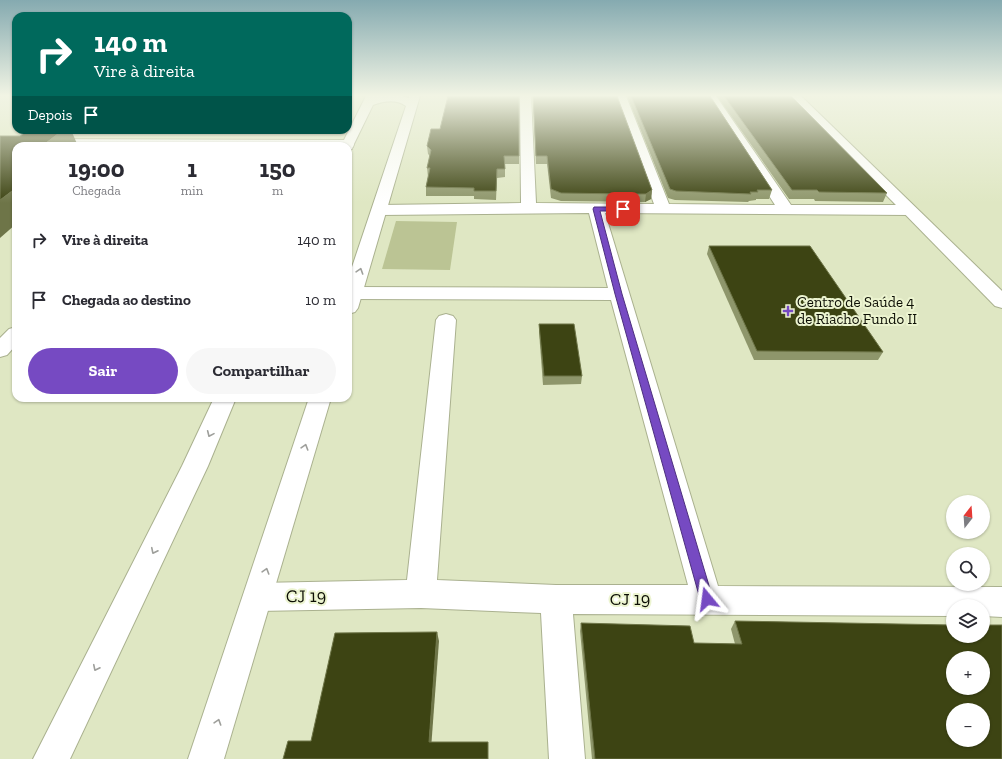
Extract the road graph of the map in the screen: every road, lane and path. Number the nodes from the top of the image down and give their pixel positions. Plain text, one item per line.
1 (355, 131) edge
2 (405, 131) edge
3 (526, 131) edge
4 (633, 131) edge
5 (734, 131) edge
6 (830, 131) edge
7 (139, 134) edge
8 (130, 142) edge
9 (349, 142) edge
10 (0, 143) edge
11 (12, 143) edge
12 (528, 208) junction
13 (596, 209) junction
14 (663, 209) junction
15 (786, 209) junction
16 (380, 210) junction
17 (909, 210) junction
18 (352, 294) edge
19 (618, 294) junction
20 (352, 300) edge
21 (1002, 302) edge
22 (446, 320) dead end
23 (12, 336) edge
24 (0, 350) edge
25 (223, 402) edge
26 (319, 402) edge
27 (421, 594) junction
28 (258, 597) junction
29 (556, 599) junction
30 (707, 599) junction
31 (1002, 602) edge
32 (51, 759) edge
33 (206, 759) edge
34 (567, 759) edge

1 - 9 street
2 - 16 street
3 - 12 street
4 - 14 street
5 - 15 street
6 - 17 street
7 - 8 street
10 - 11 street
12 - 13 street
12 - 16 street
13 - 14 street
13 - 19 street
14 - 15 street
15 - 17 street
18 -> 16 street
17 - 21 street
19 - 20 street
19 - 30 street
22 - 27 street
23 - 24 street
25 -> 32 street
28 -> 26 street
27 - 28 street, CJ 19
27 - 29 street, CJ 19
33 -> 28 street
29 - 30 street, CJ 19
29 - 34 street
30 - 31 street, CJ 19

